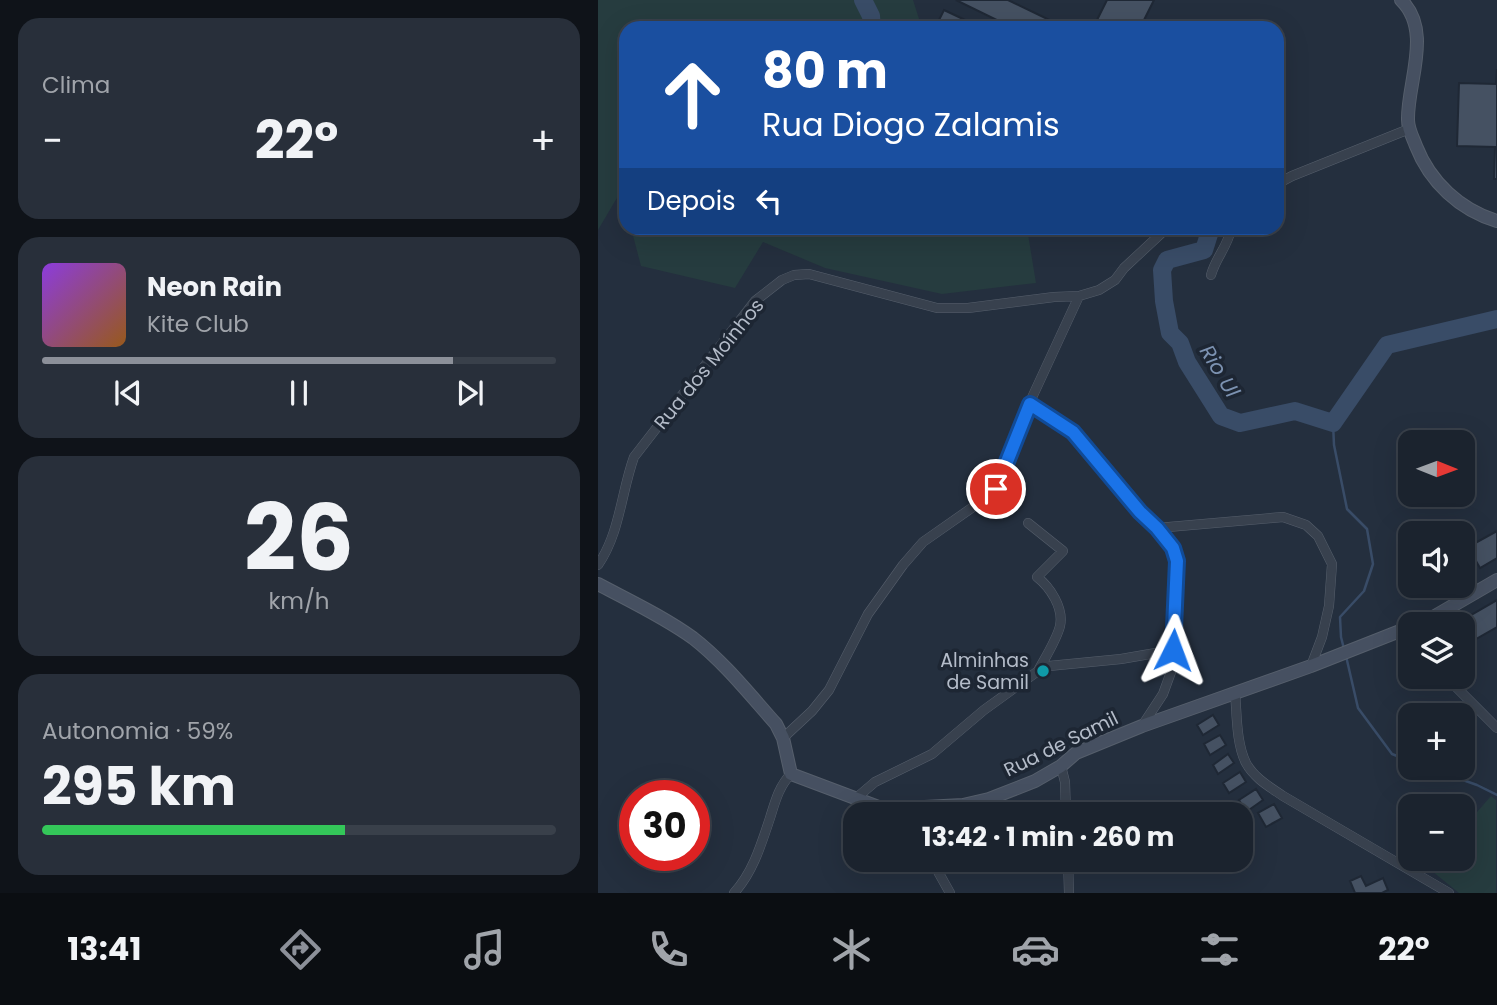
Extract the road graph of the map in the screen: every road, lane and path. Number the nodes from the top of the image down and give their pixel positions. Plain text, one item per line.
1 (1401, 0) edge
2 (1409, 130) junction
3 (1284, 180) edge
4 (1496, 220) edge
5 (1159, 235) edge
6 (1230, 235) edge
7 (1211, 275) dead end
8 (1079, 296) junction
9 (1030, 404) junction
10 (1028, 523) dead end
11 (1157, 528) junction
12 (598, 565) edge
13 (1496, 580) edge
14 (598, 584) edge
15 (1442, 612) edge
16 (1398, 632) edge
17 (1173, 650) junction
18 (1311, 666) junction
19 (1038, 671) junction
20 (1458, 689) edge
21 (1235, 692) junction
22 (1142, 726) junction
23 (1496, 728) edge
24 (783, 738) junction
25 (1061, 766) junction
26 (791, 774) junction
27 (855, 799) junction
28 (863, 802) edge
29 (976, 802) edge
30 (1066, 802) edge
31 (938, 872) edge
32 (1068, 872) edge
33 (740, 891) edge
34 (950, 893) edge
35 (1069, 893) edge
36 (1449, 893) edge

1 - 2 street
2 - 3 street
2 - 4 street
5 - 8 street, Rua dos Moínhos
6 - 7 street
8 - 9 street
8 - 12 street, Rua dos Moínhos
9 - 11 street
9 - 24 street
10 - 19 street
11 - 17 street
11 - 18 street
13 - 15 street
14 - 24 street
16 - 18 street, Rua de Samil
17 - 19 street
17 - 22 street
18 - 21 street, Rua de Samil
19 - 27 street
20 - 23 street
21 - 22 street, Rua de Samil
21 - 36 street
22 - 25 street, Rua de Samil
24 - 26 street
25 - 29 street, Rua de Samil
25 - 30 street
26 - 27 street, Rua de Samil
26 - 33 street
27 - 28 street, Rua de Samil
31 - 34 street
32 - 35 street

